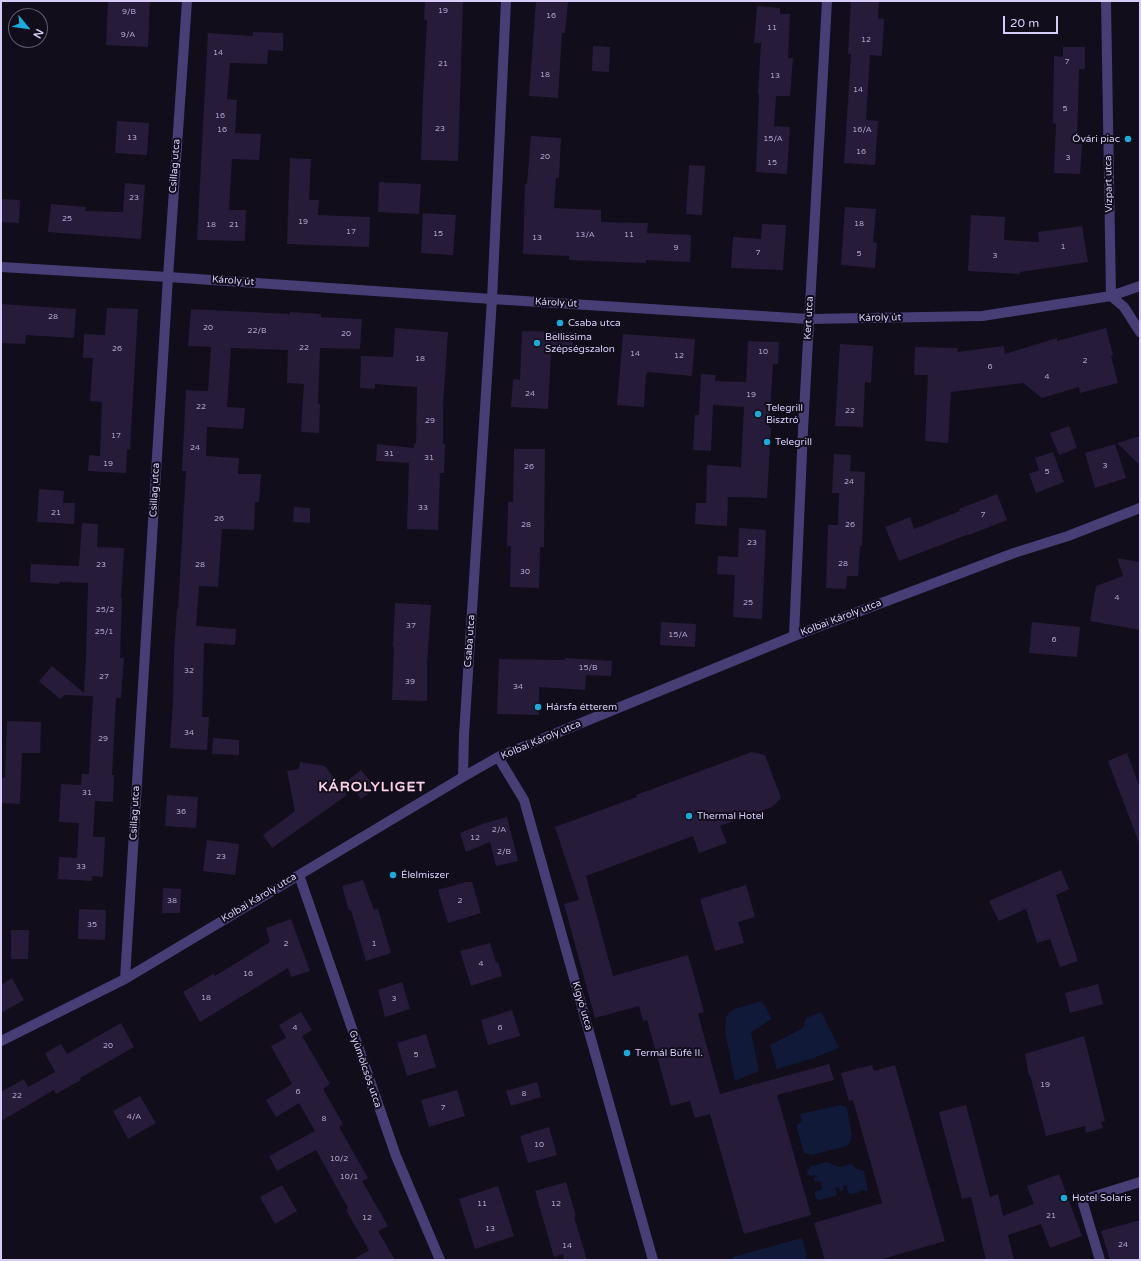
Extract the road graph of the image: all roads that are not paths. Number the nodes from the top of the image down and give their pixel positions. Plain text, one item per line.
1 (187, 1) edge
2 (506, 1) edge
3 (827, 1) edge
4 (1106, 1) edge
5 (1, 267) edge
6 (168, 277) junction
7 (1140, 286) edge
8 (1111, 296) junction
9 (492, 299) junction
10 (809, 319) junction
11 (1140, 332) edge
12 (1140, 508) edge
13 (794, 636) junction
14 (498, 757) junction
15 (463, 777) junction
16 (299, 874) junction
17 (125, 978) junction
18 (1, 1041) edge
19 (1140, 1182) edge
20 (440, 1260) edge
21 (653, 1260) edge
22 (1100, 1260) edge

1 - 6 street, Csillag utca
2 - 9 street, Csaba utca
3 - 10 street, Kert utca
4 - 8 street, Vízpart utca
5 - 6 street, Károly út
6 - 9 street, Károly út
6 - 17 street, Csillag utca
7 - 8 street, Károly út
8 - 10 street, Károly út
8 - 11 street
9 - 10 street, Károly út
9 - 15 street, Csaba utca
10 - 13 street, Kert utca
12 - 13 street, Kolbai Károly utca
13 - 14 street, Kolbai Károly utca
14 - 15 street, Kolbai Károly utca
14 - 21 street, Kígyó utca
15 - 16 street, Kolbai Károly utca
16 - 17 street, Kolbai Károly utca
16 - 20 street, Gyümölcsös utca
17 - 18 street, Kolbai Károly utca
19 - 22 street

